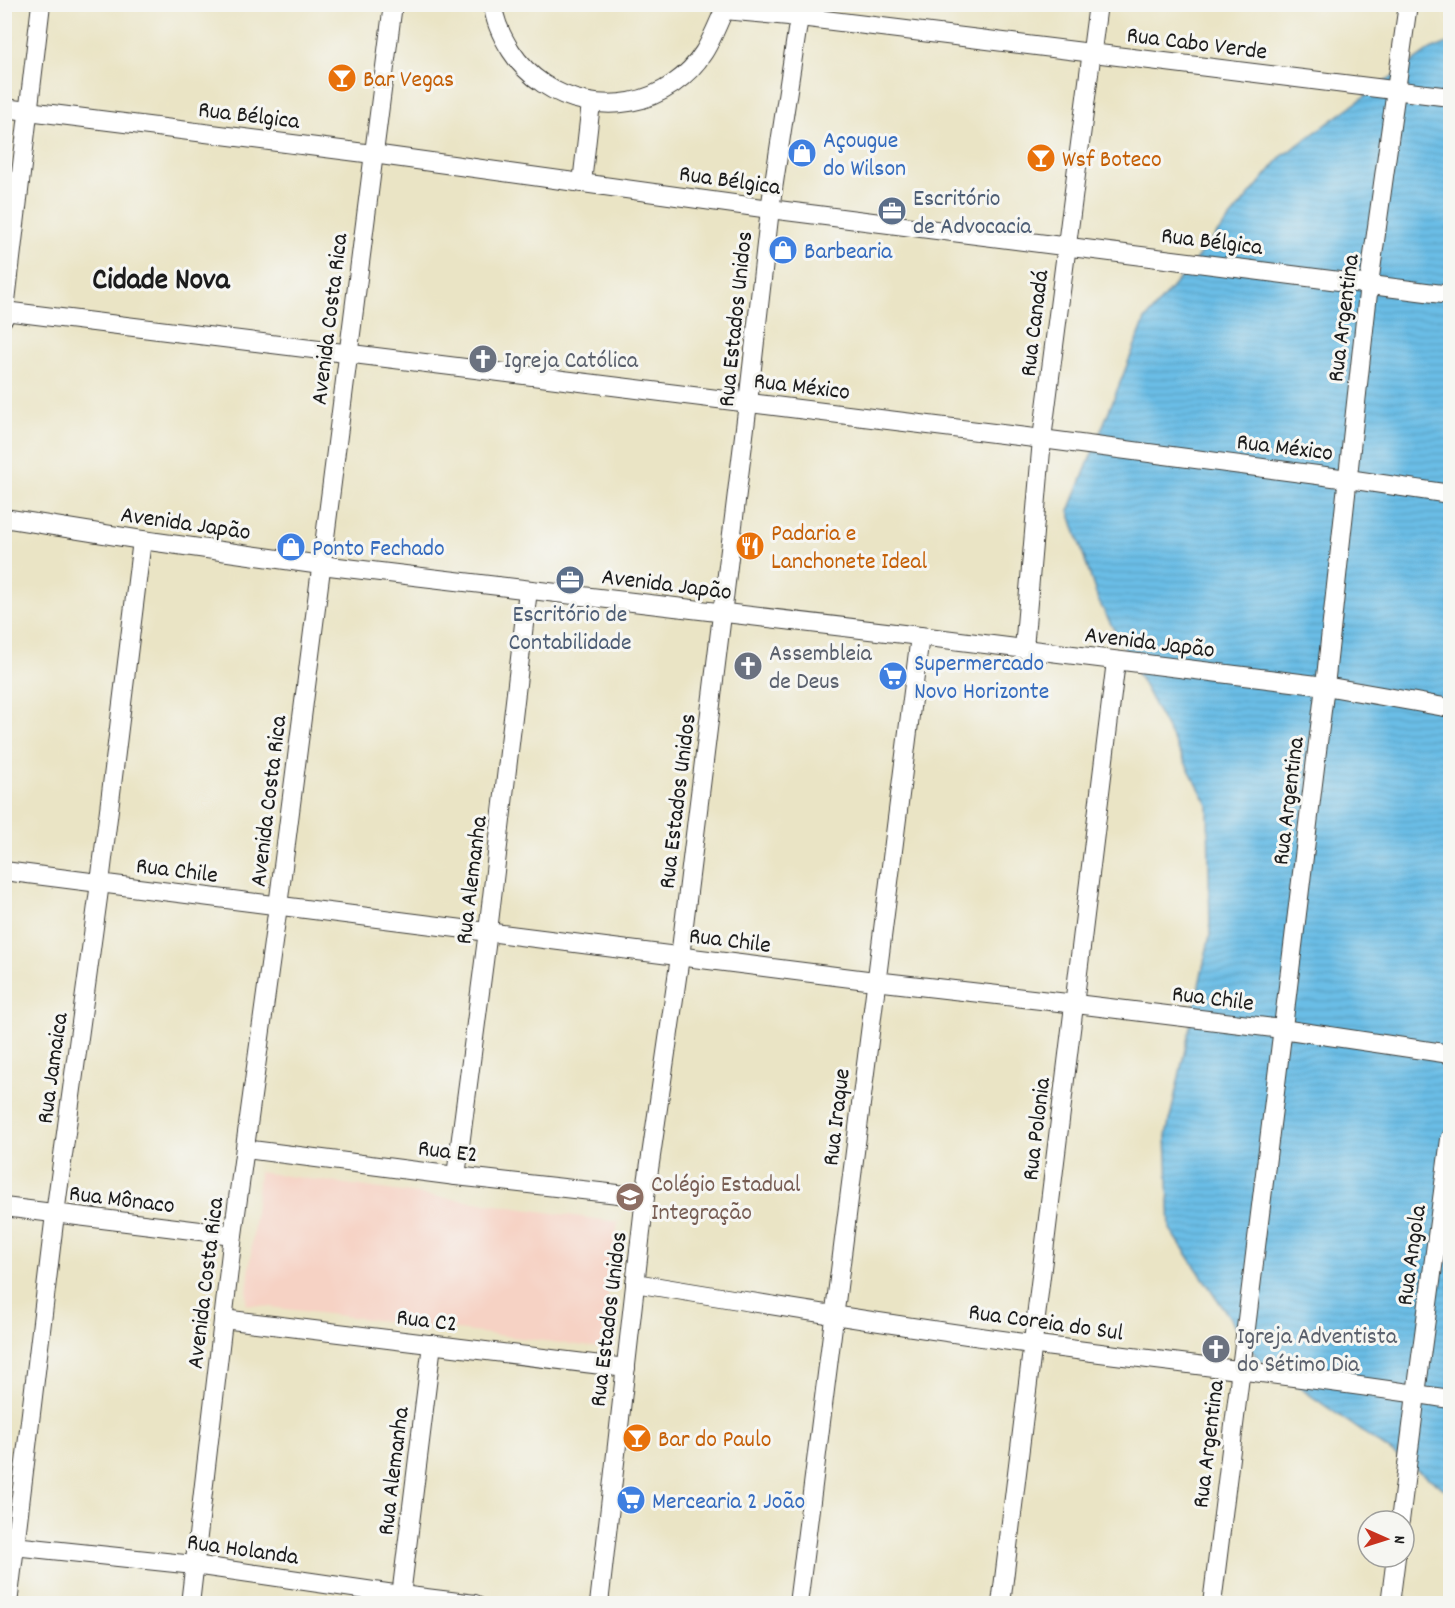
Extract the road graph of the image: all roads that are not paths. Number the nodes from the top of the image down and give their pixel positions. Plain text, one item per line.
1 (41, 4) edge
2 (393, 4) edge
3 (493, 4) edge
4 (1098, 4) edge
5 (1408, 4) edge
6 (724, 7) edge
7 (800, 11) edge
8 (1092, 53) junction
9 (1395, 90) junction
10 (1450, 97) edge
11 (591, 103) junction
12 (4, 108) edge
13 (28, 110) junction
14 (373, 154) junction
15 (582, 183) junction
16 (770, 209) junction
17 (1067, 246) junction
18 (1369, 284) junction
19 (1450, 295) edge
20 (5, 313) edge
21 (347, 354) junction
22 (748, 403) junction
23 (1042, 439) junction
24 (1348, 479) junction
25 (1450, 494) edge
26 (4, 518) edge
27 (142, 540) junction
28 (321, 565) junction
29 (528, 590) junction
30 (723, 614) junction
31 (920, 636) junction
32 (1024, 649) junction
33 (1116, 661) junction
34 (1325, 686) junction
35 (1450, 708) edge
36 (4, 871) edge
37 (100, 883) junction
38 (278, 906) junction
39 (488, 931) junction
40 (680, 957) junction
41 (875, 981) junction
42 (1076, 1004) junction
43 (1282, 1029) junction
44 (1450, 1054) edge
45 (1450, 1139) edge
46 (245, 1149) junction
47 (456, 1176) junction
48 (645, 1197) junction
49 (4, 1207) edge
50 (55, 1214) junction
51 (233, 1235) junction
52 (636, 1283) junction
53 (835, 1316) junction
54 (223, 1319) junction
55 (432, 1344) junction
56 (1032, 1344) junction
57 (626, 1368) junction
58 (1241, 1370) junction
59 (1416, 1394) junction
60 (1450, 1399) edge
61 (1402, 1509) edge
62 (10, 1546) edge
63 (194, 1565) junction
64 (1394, 1569) edge
65 (400, 1599) edge
66 (9, 1604) edge
67 (190, 1604) edge
68 (475, 1604) edge
69 (599, 1604) edge
70 (798, 1604) edge
71 (1001, 1604) edge
72 (1212, 1604) edge
73 (1390, 1604) edge

1 - 13 street
2 - 14 street, Avenida Costa Rica
3 - 11 street
4 - 8 street, Rua Canadá
5 - 9 street, Rua Argentina
6 - 7 street, Rua Cabo Verde
6 - 11 street
7 - 8 street, Rua Cabo Verde
7 - 16 street, Rua Estados Unidos
8 - 9 street, Rua Cabo Verde
8 - 17 street, Rua Canadá
9 - 10 street, Rua Cabo Verde
9 - 18 street, Rua Argentina
11 - 15 street
12 - 13 street, Rua Bélgica
13 - 14 street, Rua Bélgica
13 - 20 street
14 - 15 street, Rua Bélgica
14 - 21 street, Avenida Costa Rica
15 - 16 street, Rua Bélgica
16 - 17 street, Rua Bélgica
16 - 22 street, Rua Estados Unidos
17 - 18 street, Rua Bélgica
17 - 23 street, Rua Canadá
18 - 19 street, Rua Bélgica
18 - 24 street, Rua Argentina
20 - 21 street, Rua México
21 - 22 street, Rua México
21 - 28 street, Avenida Costa Rica
22 - 23 street, Rua México
22 - 30 street, Rua Estados Unidos
23 - 24 street, Rua México
23 - 32 street, Rua Canadá
24 - 25 street, Rua México
24 - 34 street, Rua Argentina
26 - 27 street, Avenida Japão
27 - 28 street, Avenida Japão
27 - 37 street, Rua Jamaica
28 - 29 street, Avenida Japão
28 - 38 street, Avenida Costa Rica
29 - 30 street, Avenida Japão
29 - 39 street, Rua Alemanha
30 - 31 street, Avenida Japão
30 - 40 street, Rua Estados Unidos
31 - 32 street, Avenida Japão
31 - 41 street, Rua Iraque
32 - 33 street, Avenida Japão
33 - 34 street, Avenida Japão
33 - 42 street, Rua Polonia
34 - 35 street, Avenida Japão
34 - 43 street, Rua Argentina
36 - 37 street, Rua Chile
37 - 38 street, Rua Chile
37 - 50 street, Rua Jamaica
38 - 39 street, Rua Chile
38 - 46 street, Avenida Costa Rica
39 - 40 street, Rua Chile
39 - 47 street, Rua Alemanha
40 - 41 street, Rua Chile
40 - 48 street, Rua Estados Unidos
41 - 42 street, Rua Chile
41 - 53 street, Rua Iraque
42 - 43 street, Rua Chile
42 - 56 street, Rua Polonia
43 - 44 street, Rua Chile
43 - 58 street, Rua Argentina
45 - 59 street, Rua Angola
46 - 47 street, Rua E2
46 - 51 street, Avenida Costa Rica
47 - 48 street, Rua E2
48 - 52 street, Rua Estados Unidos
49 - 50 street, Rua Mônaco
50 - 51 street, Rua Mônaco
50 - 62 street, Rua Jamaica
51 - 54 street, Avenida Costa Rica
52 - 53 street, Rua Coreia do Sul
52 - 57 street, Rua Estados Unidos
53 - 56 street, Rua Coreia do Sul
53 - 70 street, Rua Iraque
54 - 55 street, Rua C2
54 - 63 street, Avenida Costa Rica
55 - 57 street, Rua C2
55 - 65 street, Rua Alemanha
56 - 58 street, Rua Coreia do Sul
56 - 71 street, Rua Polonia
57 - 69 street, Rua Estados Unidos
58 - 59 street, Rua Coreia do Sul
58 - 72 street, Rua Argentina
59 - 60 street, Rua Coreia do Sul
59 - 61 street, Rua Angola
62 - 63 street, Rua Holanda
62 - 66 street, Rua Jamaica
63 - 65 street, Rua Holanda
63 - 67 street, Avenida Costa Rica
64 - 73 street
65 - 68 street, Rua Holanda

